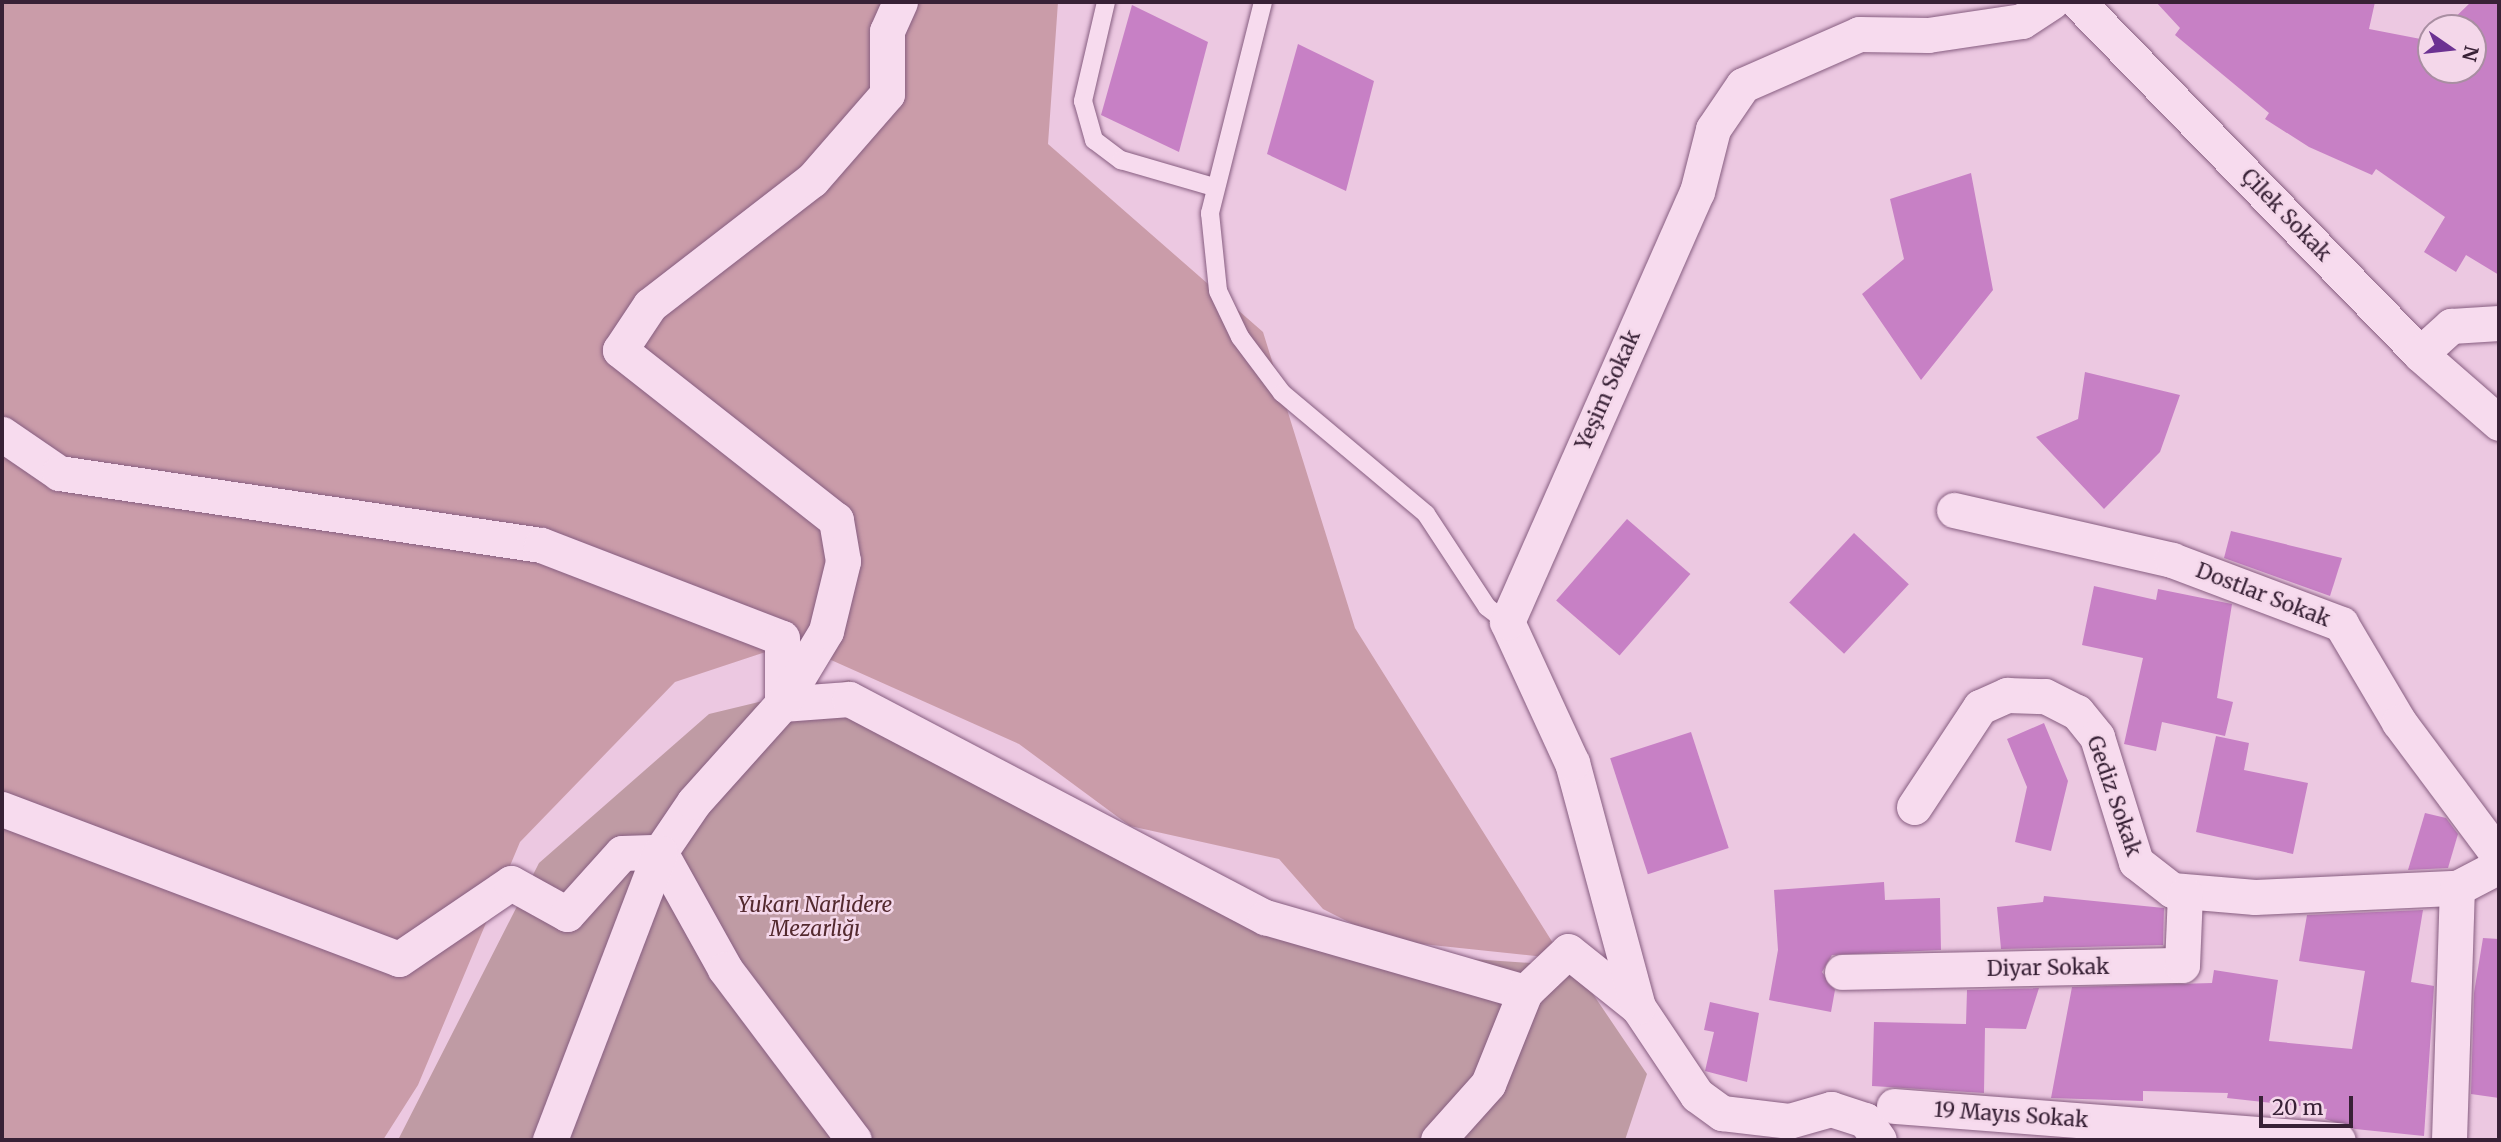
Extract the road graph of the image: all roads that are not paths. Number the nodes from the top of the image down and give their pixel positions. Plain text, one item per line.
1 (900, 2) edge
2 (1106, 2) edge
3 (1263, 2) edge
4 (2051, 2) edge
5 (2078, 2) edge
6 (1214, 187) junction
7 (2499, 323) edge
8 (2420, 354) junction
9 (2499, 423) edge
10 (2, 434) edge
11 (1954, 510) dead end
12 (1507, 622) junction
13 (782, 704) junction
14 (1914, 807) dead end
15 (2, 809) edge
16 (660, 852) junction
17 (2499, 856) edge
18 (2499, 866) edge
19 (2457, 888) junction
20 (2185, 894) junction
21 (1842, 971) dead end
22 (1525, 992) junction
23 (1639, 1007) junction
24 (1894, 1106) dead end
25 (550, 1140) edge
26 (854, 1140) edge
27 (1438, 1140) edge
28 (1879, 1140) edge
29 (2338, 1140) edge
30 (2449, 1140) edge

1 - 13 street
2 - 6 lane
3 - 6 lane
4 - 12 street, Yeşim Sokak
5 - 8 street, Çilek Sokak
6 - 12 lane
7 - 8 street
8 - 9 street, Çilek Sokak
10 - 13 street
11 - 17 street, Dostlar Sokak
12 - 23 street
13 - 16 street
13 - 22 street
14 - 20 street, Gediz Sokak
15 - 16 street
16 - 25 street
16 - 26 street
18 - 19 street
19 - 20 street, Gediz Sokak
19 - 30 street
20 - 21 street, Diyar Sokak
22 - 23 street
22 - 27 street
23 - 28 street
24 - 29 street, 19 Mayıs Sokak

